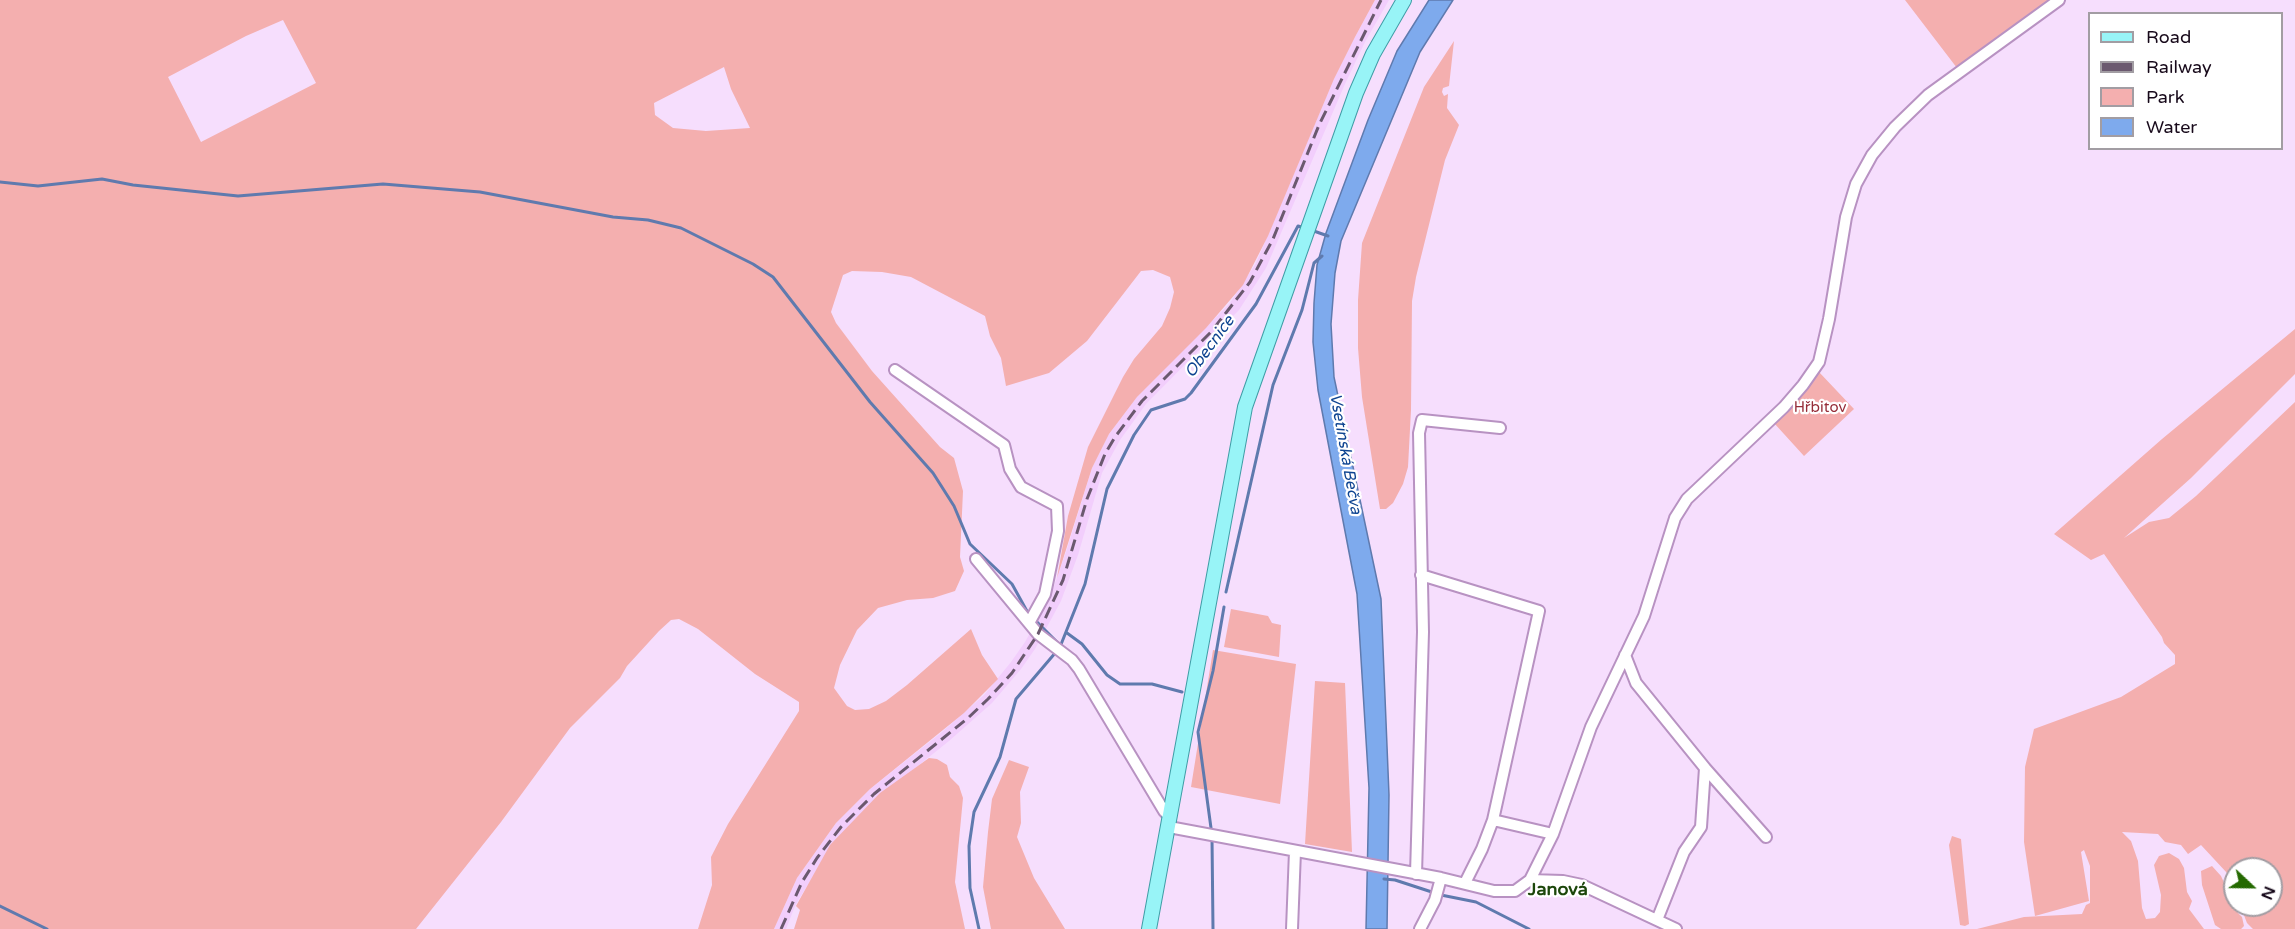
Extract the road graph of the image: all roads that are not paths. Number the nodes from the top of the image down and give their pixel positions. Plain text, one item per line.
1 (1404, 0) edge
2 (2059, 0) edge
3 (895, 370) dead end
4 (1500, 428) dead end
5 (976, 559) dead end
6 (1421, 575) junction
7 (1029, 623) junction
8 (1625, 656) junction
9 (1705, 768) junction
10 (1493, 820) junction
11 (1169, 822) junction
12 (1553, 834) junction
13 (1766, 837) dead end
14 (1299, 852) junction
15 (1413, 873) junction
16 (1530, 880) junction
17 (1440, 883) junction
18 (1465, 883) junction
19 (1658, 920) junction
20 (1149, 929) edge
21 (1293, 929) edge
22 (1420, 929) edge
23 (1676, 929) edge

1 - 11 main road
2 - 8 street
3 - 7 street
4 - 6 street
5 - 7 street
6 - 10 street
6 - 15 street
7 - 11 street
8 - 9 street
8 - 12 street
9 - 13 street
9 - 19 street
10 - 12 street
10 - 18 street
11 - 14 street
11 - 20 main road
12 - 16 street
14 - 15 street
14 - 21 street
15 - 17 street
16 - 18 street
16 - 19 street
17 - 18 street
17 - 22 street
19 - 23 street

